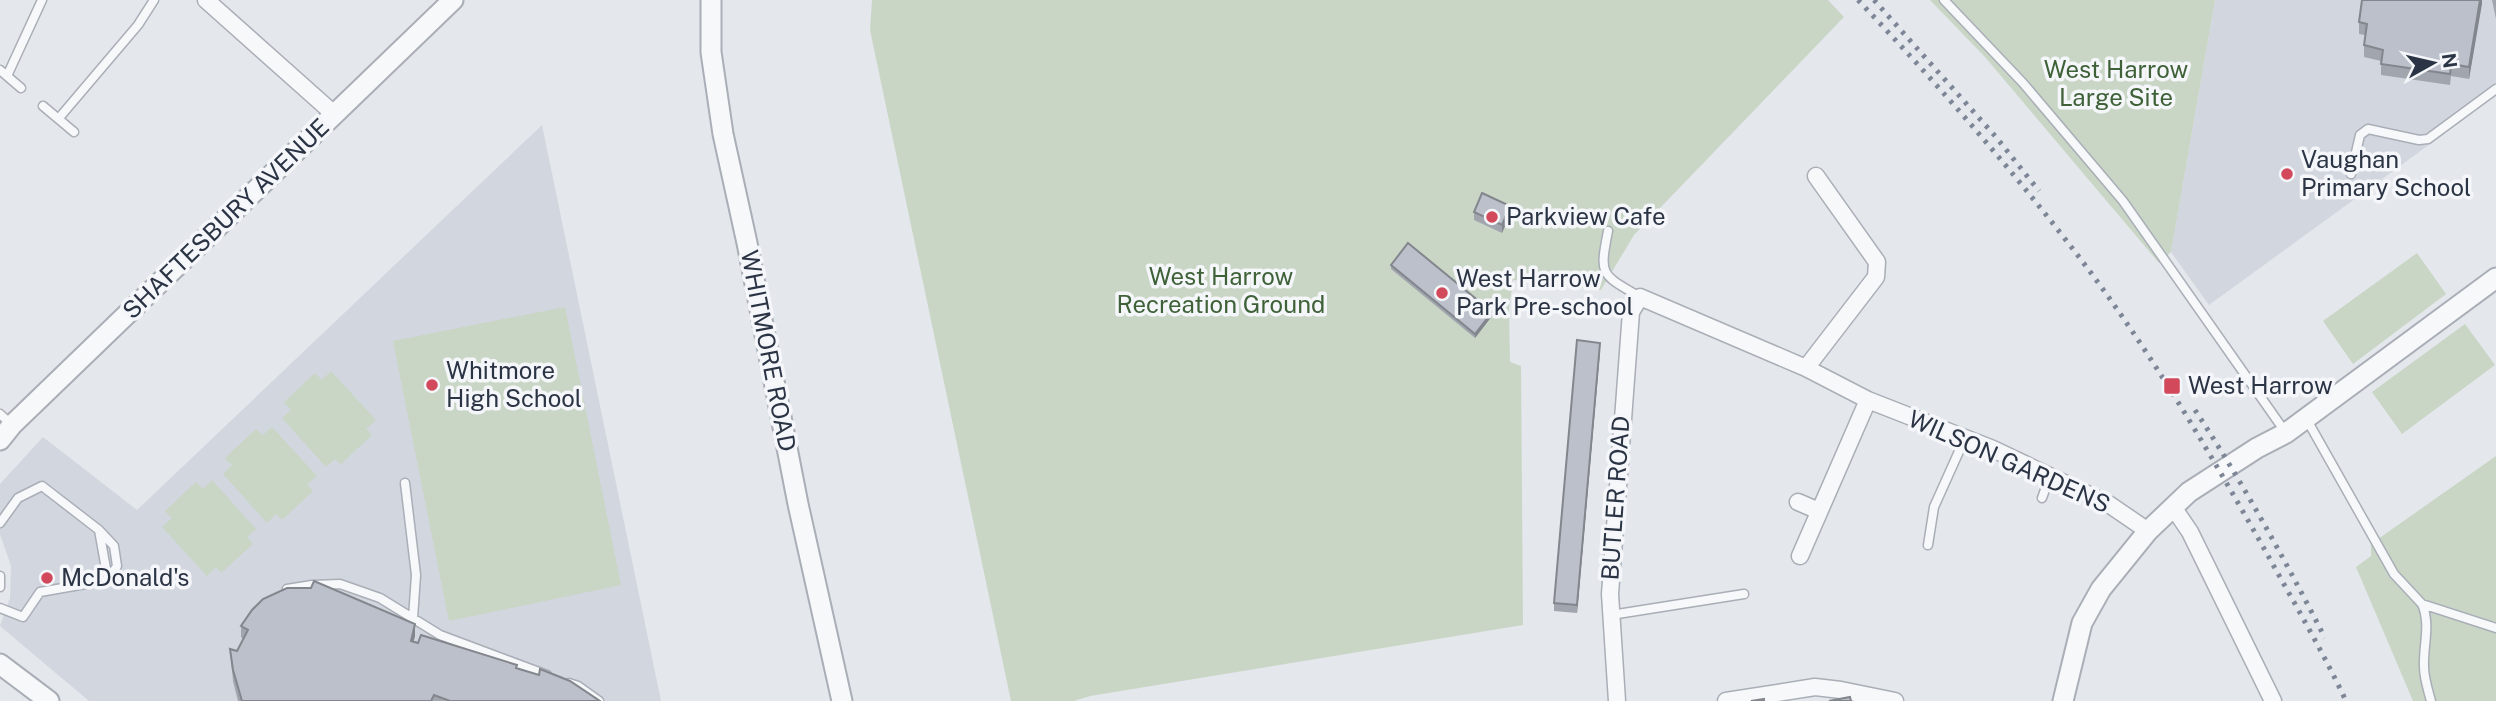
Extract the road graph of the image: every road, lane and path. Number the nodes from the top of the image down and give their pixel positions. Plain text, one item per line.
1 (42, 0) edge
2 (154, 0) edge
3 (206, 0) edge
4 (453, 0) edge
5 (711, 0) edge
6 (1944, 0) edge
7 (4, 73) edge
8 (22, 88) dead end
9 (2496, 89) edge
10 (43, 106) dead end
11 (334, 114) junction
12 (59, 118) junction
13 (74, 132) dead end
14 (2351, 174) dead end
15 (1816, 176) dead end
16 (1608, 231) dead end
17 (2496, 278) edge
18 (1640, 297) junction
19 (1806, 368) junction
20 (1868, 400) junction
21 (2305, 418) junction
22 (4, 426) edge
23 (2286, 433) junction
24 (1965, 438) junction
25 (2050, 476) junction
26 (405, 483) dead end
27 (2042, 498) dead end
28 (1798, 502) dead end
29 (2173, 507) junction
30 (1819, 511) junction
31 (0, 523) edge
32 (2148, 531) junction
33 (1928, 545) dead end
34 (1800, 556) dead end
35 (0, 576) edge
36 (0, 587) edge
37 (1744, 594) dead end
38 (274, 595) edge
39 (2422, 604) junction
40 (0, 608) edge
41 (1611, 615) junction
42 (413, 618) junction
43 (2496, 628) edge
44 (0, 664) edge
45 (553, 677) edge
46 (566, 681) edge
47 (1789, 696) edge
48 (50, 701) edge
49 (599, 701) edge
50 (842, 701) edge
51 (1617, 701) edge
52 (1726, 701) edge
53 (1895, 701) edge
54 (2063, 701) edge
55 (2273, 701) edge
56 (2431, 701) edge

1 - 7 lane
2 - 12 lane
3 - 11 street
4 - 11 street, SHAFTESBURY AVENUE
5 - 50 street, WHITMORE ROAD
6 - 23 lane
7 - 8 lane
9 - 14 lane
10 - 12 lane
11 - 22 street, SHAFTESBURY AVENUE
12 - 13 lane
15 - 19 street
16 - 18 lane
17 - 21 street
18 - 19 street, WILSON GARDENS
18 - 41 street, BUTLER ROAD
19 - 20 street, WILSON GARDENS
20 - 24 street, WILSON GARDENS
20 - 30 street
21 - 23 street
21 - 39 lane
23 - 29 street
24 - 25 street, WILSON GARDENS
24 - 33 lane
25 - 27 lane
25 - 32 street, WILSON GARDENS
26 - 42 lane
28 - 30 street
29 - 32 street
29 - 55 street
30 - 34 street
31 - 40 lane
32 - 54 street
35 - 36 lane
37 - 41 lane
38 - 42 lane
39 - 43 lane
39 - 56 lane
41 - 51 street, BUTLER ROAD
42 - 45 lane
44 - 48 street
46 - 49 lane
47 - 52 street
47 - 53 street

